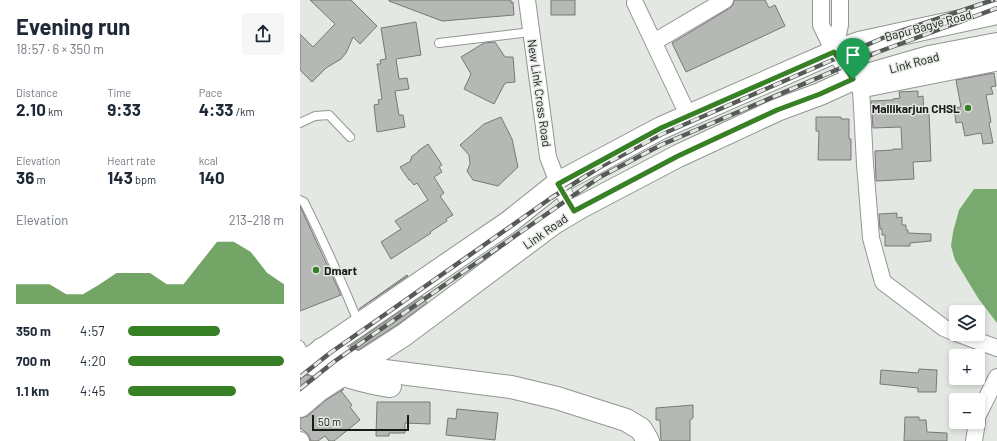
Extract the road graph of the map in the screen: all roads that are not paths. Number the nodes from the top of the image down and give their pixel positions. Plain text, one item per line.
1 (527, 0) edge
2 (725, 0) edge
3 (820, 0) edge
4 (840, 0) edge
5 (635, 3) dead end
6 (997, 7) edge
7 (997, 13) edge
8 (532, 32) junction
9 (654, 42) junction
10 (439, 43) dead end
11 (859, 43) junction
12 (997, 44) edge
13 (834, 52) junction
14 (997, 61) edge
15 (857, 84) junction
16 (688, 115) junction
17 (300, 123) edge
18 (350, 137) dead end
19 (558, 184) junction
20 (300, 200) edge
21 (574, 211) junction
22 (359, 325) junction
23 (949, 330) edge
24 (978, 341) edge
25 (997, 348) edge
26 (306, 356) edge
27 (351, 369) junction
28 (997, 377) edge
29 (985, 401) edge
30 (300, 406) edge
31 (976, 429) edge
32 (632, 441) edge
33 (648, 441) edge
34 (974, 441) edge

1 - 8 street, New Link Cross Road
2 - 9 street
3 - 13 street
4 - 13 street
5 - 9 street
6 - 11 street, Bapu Bagve Road
7 - 11 main road
8 - 10 lane
8 - 19 street, New Link Cross Road
9 - 16 street
11 - 13 main road
12 - 15 main road, Link Road
13 - 15 street
13 - 16 main road
14 - 15 street
15 - 21 main road, Link Road
15 - 23 street
16 - 19 main road
17 - 18 lane
19 - 21 street, New Link Cross Road
19 - 22 main road
20 - 22 lane
21 - 27 main road, Link Road
22 - 26 main road
24 - 25 street
26 - 27 main road
27 - 30 main road, Link Road
27 - 32 main road
27 - 33 main road
28 - 29 street
31 - 34 street

